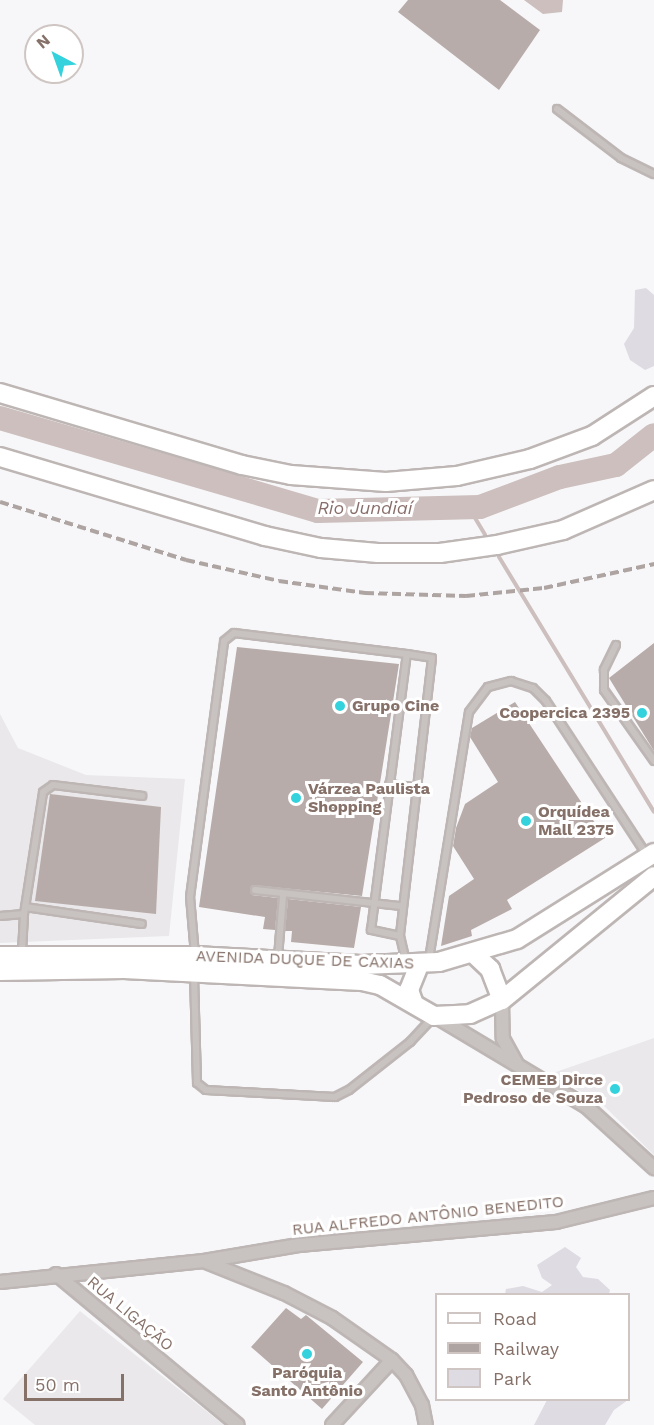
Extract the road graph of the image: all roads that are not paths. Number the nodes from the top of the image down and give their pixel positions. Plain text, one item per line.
1 (557, 109) dead end
2 (654, 174) edge
3 (0, 393) edge
4 (654, 396) edge
5 (0, 457) edge
6 (654, 490) edge
7 (616, 645) dead end
8 (407, 654) junction
9 (654, 761) edge
10 (389, 784) junction
11 (415, 787) junction
12 (142, 796) dead end
13 (651, 855) edge
14 (654, 876) edge
15 (255, 890) dead end
16 (283, 896) junction
17 (374, 903) junction
18 (401, 906) junction
19 (24, 910) junction
20 (0, 916) edge
21 (142, 924) dead end
22 (400, 936) junction
23 (21, 953) junction
24 (475, 955) junction
25 (0, 956) edge
26 (278, 961) junction
27 (195, 964) junction
28 (418, 965) junction
29 (0, 971) edge
30 (502, 1000) junction
31 (414, 1004) junction
32 (434, 1016) junction
33 (518, 1065) junction
34 (654, 1168) edge
35 (654, 1198) edge
36 (204, 1261) junction
37 (56, 1274) junction
38 (0, 1282) edge
39 (392, 1360) junction
40 (238, 1425) edge
41 (332, 1425) edge
42 (426, 1425) edge

1 - 2 lane
3 - 4 main road
5 - 6 main road
7 - 9 lane
8 - 10 lane
8 - 11 lane
8 - 27 lane
10 - 11 lane
10 - 17 lane
11 - 18 lane
12 - 19 lane
13 - 24 main road, AVENIDA DUQUE DE CAXIAS
13 - 28 lane
14 - 30 main road
15 - 16 lane
16 - 17 lane
16 - 26 lane
17 - 18 lane
17 - 22 lane
18 - 22 lane
19 - 20 lane
19 - 21 lane
19 - 23 lane
22 - 28 lane
23 - 25 main road, AVENIDA DUQUE DE CAXIAS
23 - 27 main road, AVENIDA DUQUE DE CAXIAS
24 - 28 main road, AVENIDA DUQUE DE CAXIAS
24 - 30 main road
26 - 27 main road, AVENIDA DUQUE DE CAXIAS
26 - 28 main road, AVENIDA DUQUE DE CAXIAS
27 - 29 main road, AVENIDA DUQUE DE CAXIAS
27 - 31 main road, AVENIDA DUQUE DE CAXIAS
27 - 32 lane
28 - 31 main road
30 - 32 main road
30 - 33 street
31 - 32 main road, AVENIDA DUQUE DE CAXIAS
32 - 33 street
33 - 34 street
35 - 36 street, RUA ALFREDO ANTÔNIO BENEDITO
36 - 37 street, RUA ALFREDO ANTÔNIO BENEDITO
36 - 39 street
37 - 38 street
37 - 40 street, RUA LIGAÇÃO
39 - 41 street
39 - 42 street

